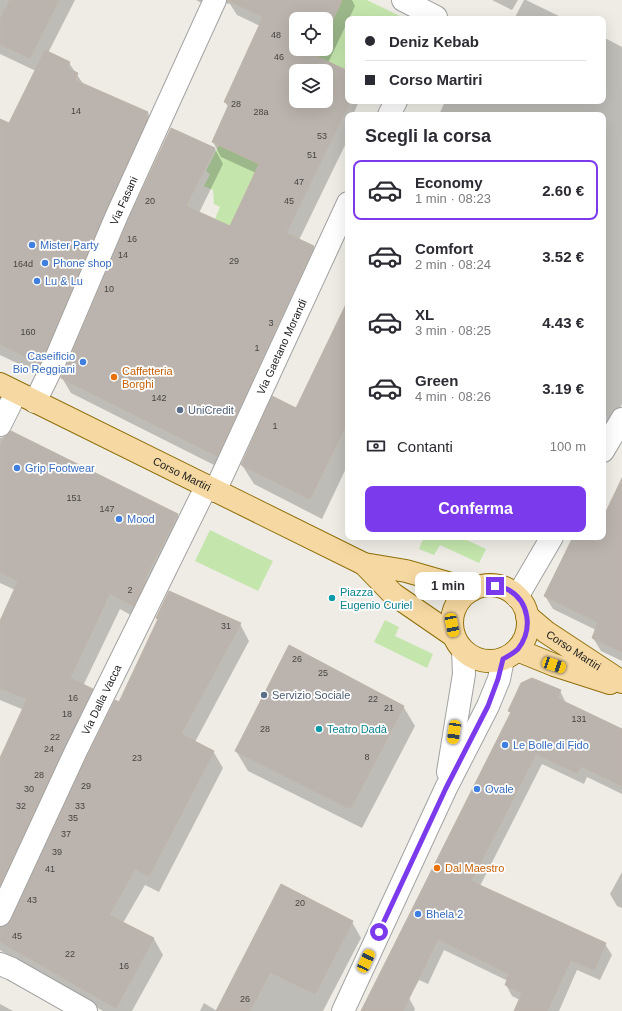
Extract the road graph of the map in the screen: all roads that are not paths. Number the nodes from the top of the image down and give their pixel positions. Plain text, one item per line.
1 (215, 0) edge
2 (403, 0) edge
3 (434, 16) edge
4 (345, 209) edge
5 (17, 393) edge
6 (622, 419) edge
7 (0, 425) edge
8 (606, 446) edge
9 (211, 489) junction
10 (550, 540) edge
11 (364, 564) junction
12 (472, 590) junction
13 (517, 596) junction
14 (527, 616) junction
15 (458, 643) junction
16 (510, 655) junction
17 (622, 682) edge
18 (622, 687) edge
19 (446, 788) junction
20 (0, 915) edge
21 (0, 964) edge
22 (86, 1011) edge
23 (343, 1011) edge

1 - 5 street, Via Fasani
2 - 3 street
4 - 9 street, Via Gaetano Morandi
5 - 7 street, Via Fasani
5 - 9 main road, Corso Martiri
6 - 8 street
9 - 11 main road, Corso Martiri
9 - 20 street, Via Dalla Vacca
10 - 13 street
11 - 12 main road, Corso Martiri
11 - 15 main road, Corso Martiri
12 - 13 main road, Corso Martiri
12 - 15 main road
13 - 14 main road, Corso Martiri
14 - 16 main road, Corso Martiri
14 - 17 main road, Corso Martiri
15 - 16 main road, Corso Martiri
15 - 19 street
16 - 18 main road, Corso Martiri
16 - 19 street
19 - 23 street
21 - 22 street

